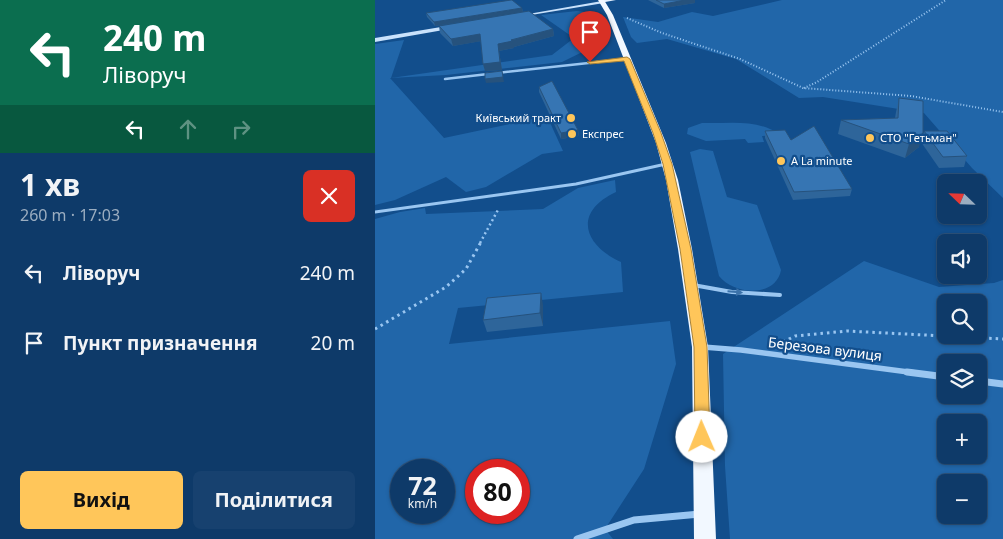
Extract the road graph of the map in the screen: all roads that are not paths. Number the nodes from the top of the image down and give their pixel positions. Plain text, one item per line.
1 (613, 0) edge
2 (602, 1) edge
3 (516, 16) edge
4 (460, 26) edge
5 (375, 40) edge
6 (627, 59) junction
7 (445, 78) dead end
8 (667, 164) junction
9 (375, 212) edge
10 (691, 285) junction
11 (780, 295) dead end
12 (700, 347) junction
13 (937, 376) edge
14 (987, 382) edge
15 (1003, 384) edge
16 (705, 513) junction
17 (577, 539) edge
18 (705, 539) edge

1 - 2 main road
2 - 3 main road
2 - 6 highway
4 - 5 main road
6 - 7 lane
6 - 8 highway
8 - 9 lane
8 - 10 highway
10 -> 11 lane
10 - 12 highway
12 - 13 street, Березова вулиця
12 - 16 highway
14 - 15 street
16 - 17 street
16 - 18 highway

